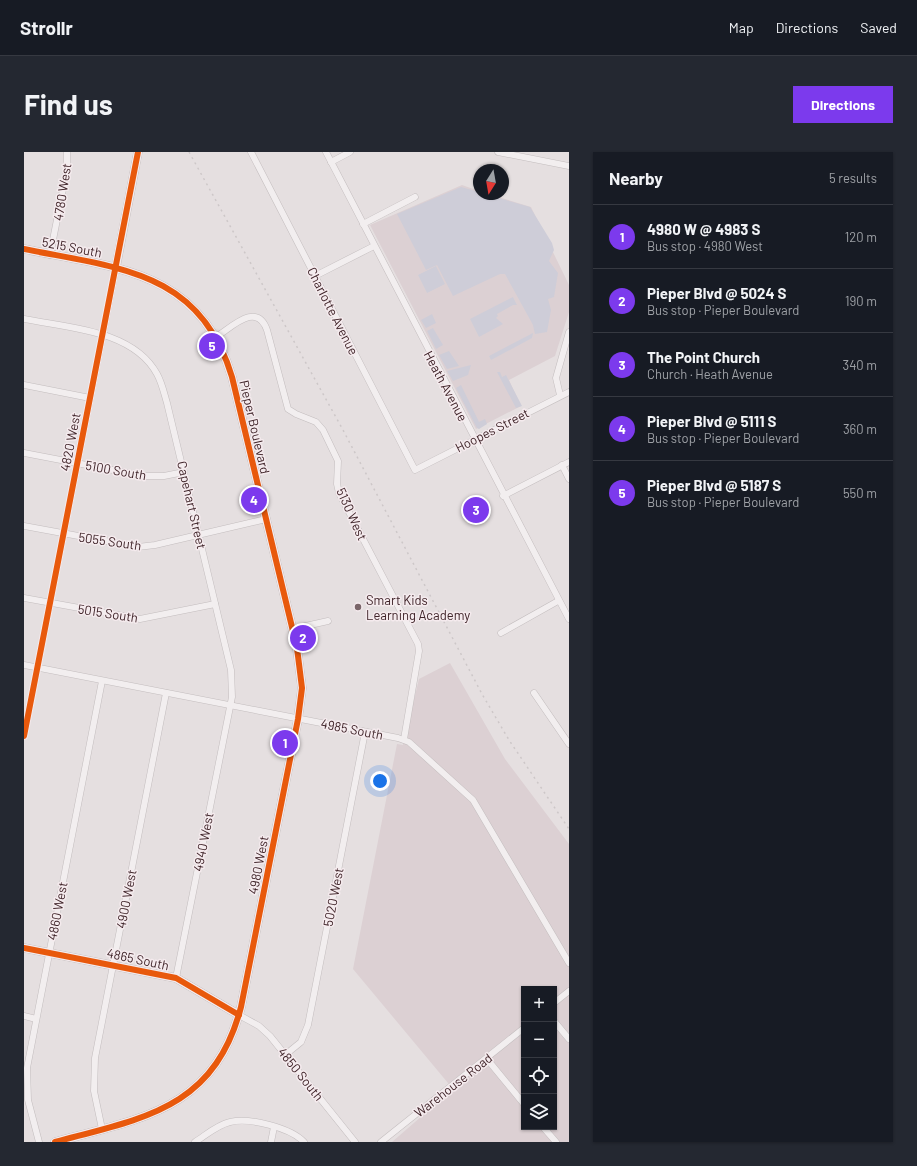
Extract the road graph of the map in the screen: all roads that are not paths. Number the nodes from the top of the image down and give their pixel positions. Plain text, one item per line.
1 (67, 152) edge
2 (138, 152) edge
3 (251, 152) edge
4 (326, 152) edge
5 (350, 152) edge
6 (498, 152) edge
7 (522, 154) edge
8 (331, 162) junction
9 (569, 166) edge
10 (415, 197) dead end
11 (363, 224) junction
12 (374, 246) junction
13 (24, 249) edge
14 (50, 254) junction
15 (116, 267) junction
16 (315, 276) junction
17 (24, 319) edge
18 (569, 332) edge
19 (102, 334) junction
20 (216, 337) junction
21 (24, 386) edge
22 (569, 392) edge
23 (560, 395) junction
24 (90, 398) junction
25 (474, 439) junction
26 (24, 453) edge
27 (569, 462) edge
28 (77, 463) junction
29 (562, 465) junction
30 (415, 470) joint
31 (184, 472) junction
32 (569, 479) edge
33 (503, 496) junction
34 (266, 519) junction
35 (24, 526) edge
36 (63, 534) junction
37 (199, 535) junction
38 (24, 598) edge
39 (558, 601) junction
40 (50, 603) junction
41 (215, 604) junction
42 (569, 620) edge
43 (328, 621) dead end
44 (292, 629) junction
45 (501, 632) dead end
46 (24, 665) edge
47 (37, 668) junction
48 (102, 681) junction
49 (166, 693) junction
50 (534, 693) dead end
51 (230, 706) junction
52 (298, 719) junction
53 (365, 732) junction
54 (24, 733) edge
55 (404, 740) junction
56 (569, 744) edge
57 (24, 948) edge
58 (49, 952) junction
59 (569, 963) edge
60 (113, 965) junction
61 (176, 978) junction
62 (569, 991) edge
63 (557, 1001) edge
64 (239, 1015) junction
65 (24, 1016) edge
66 (36, 1019) junction
67 (556, 1022) edge
68 (521, 1031) edge
69 (569, 1039) edge
70 (285, 1055) junction
71 (487, 1059) junction
72 (25, 1083) edge
73 (521, 1100) edge
74 (274, 1127) junction
75 (102, 1129) junction
76 (546, 1130) edge
77 (39, 1142) edge
78 (55, 1142) edge
79 (195, 1142) edge
80 (271, 1142) edge
81 (304, 1142) edge
82 (355, 1142) edge
83 (381, 1142) edge
84 (556, 1142) edge

1 - 14 street, 4780 West
2 - 15 street, 4820 West
3 - 16 street, Charlotte Avenue
4 - 8 street, Heath Avenue
5 - 8 street
6 - 7 street
7 - 9 street
8 - 11 street, Heath Avenue
10 - 11 street
11 - 12 street, Heath Avenue
12 - 16 street
12 - 25 street, Heath Avenue
13 - 14 street, 5215 South
14 - 15 street, 5215 South
15 - 19 street, 4820 West
15 - 20 street, Pieper Boulevard
16 - 30 street, Charlotte Avenue
17 - 19 street, Capehart Street
18 - 23 street
19 - 24 street, 4820 West
19 - 31 street, Capehart Street
20 - 34 street, Pieper Boulevard
20 - 55 street, 5130 West
21 - 24 street
22 - 23 street, Hoopes Street
23 - 25 street, Hoopes Street
24 - 28 street, 4820 West
25 - 30 street, Hoopes Street
25 - 33 street, Heath Avenue
26 - 28 street, 5100 South
27 - 29 street
28 - 31 street, 5100 South
28 - 36 street, 4820 West
29 - 32 street
29 - 33 street
31 - 37 street, Capehart Street
33 - 39 street, Heath Avenue
34 - 37 street, 5055 South
34 - 44 street, Pieper Boulevard
35 - 36 street, 5055 South
36 - 37 street, 5055 South
36 - 40 street, 4820 West
37 - 41 street, Capehart Street
38 - 40 street, 5015 South
39 - 42 street, Heath Avenue
39 - 45 street
40 - 41 street, 5015 South
40 - 47 street, 4820 West
41 - 51 street, Capehart Street
43 - 44 street
44 - 52 street, Pieper Boulevard
46 - 47 street, 4985 South
47 - 48 street, 4985 South
47 - 54 street, 4820 West
48 - 49 street, 4985 South
48 - 58 street, 4860 West
49 - 51 street, 4985 South
49 - 60 street, 4900 West
50 - 56 street
51 - 52 street, 4985 South
51 - 61 street, 4940 West
52 - 53 street, 4985 South
52 - 64 street, 4980 West
53 - 55 street, 4985 South
53 - 70 street, 5020 West
55 - 59 street, 4985 South
57 - 58 street, 4865 South
58 - 60 street, 4865 South
58 - 66 street, 4860 West
60 - 61 street, 4865 South
60 - 75 street, 4900 West
61 - 64 street, 4865 South
62 - 63 street
64 - 70 street, 4850 South
64 - 75 street, 4980 West
65 - 66 street
66 - 72 street, 4860 West
67 - 69 street
68 - 71 street, Warehouse Road
70 - 82 street, 4850 South
71 - 73 street
71 - 83 street, Warehouse Road
72 - 77 street, 4860 West
74 - 79 street
74 - 80 street
74 - 81 street
75 - 78 street, 4980 West
76 - 84 street

